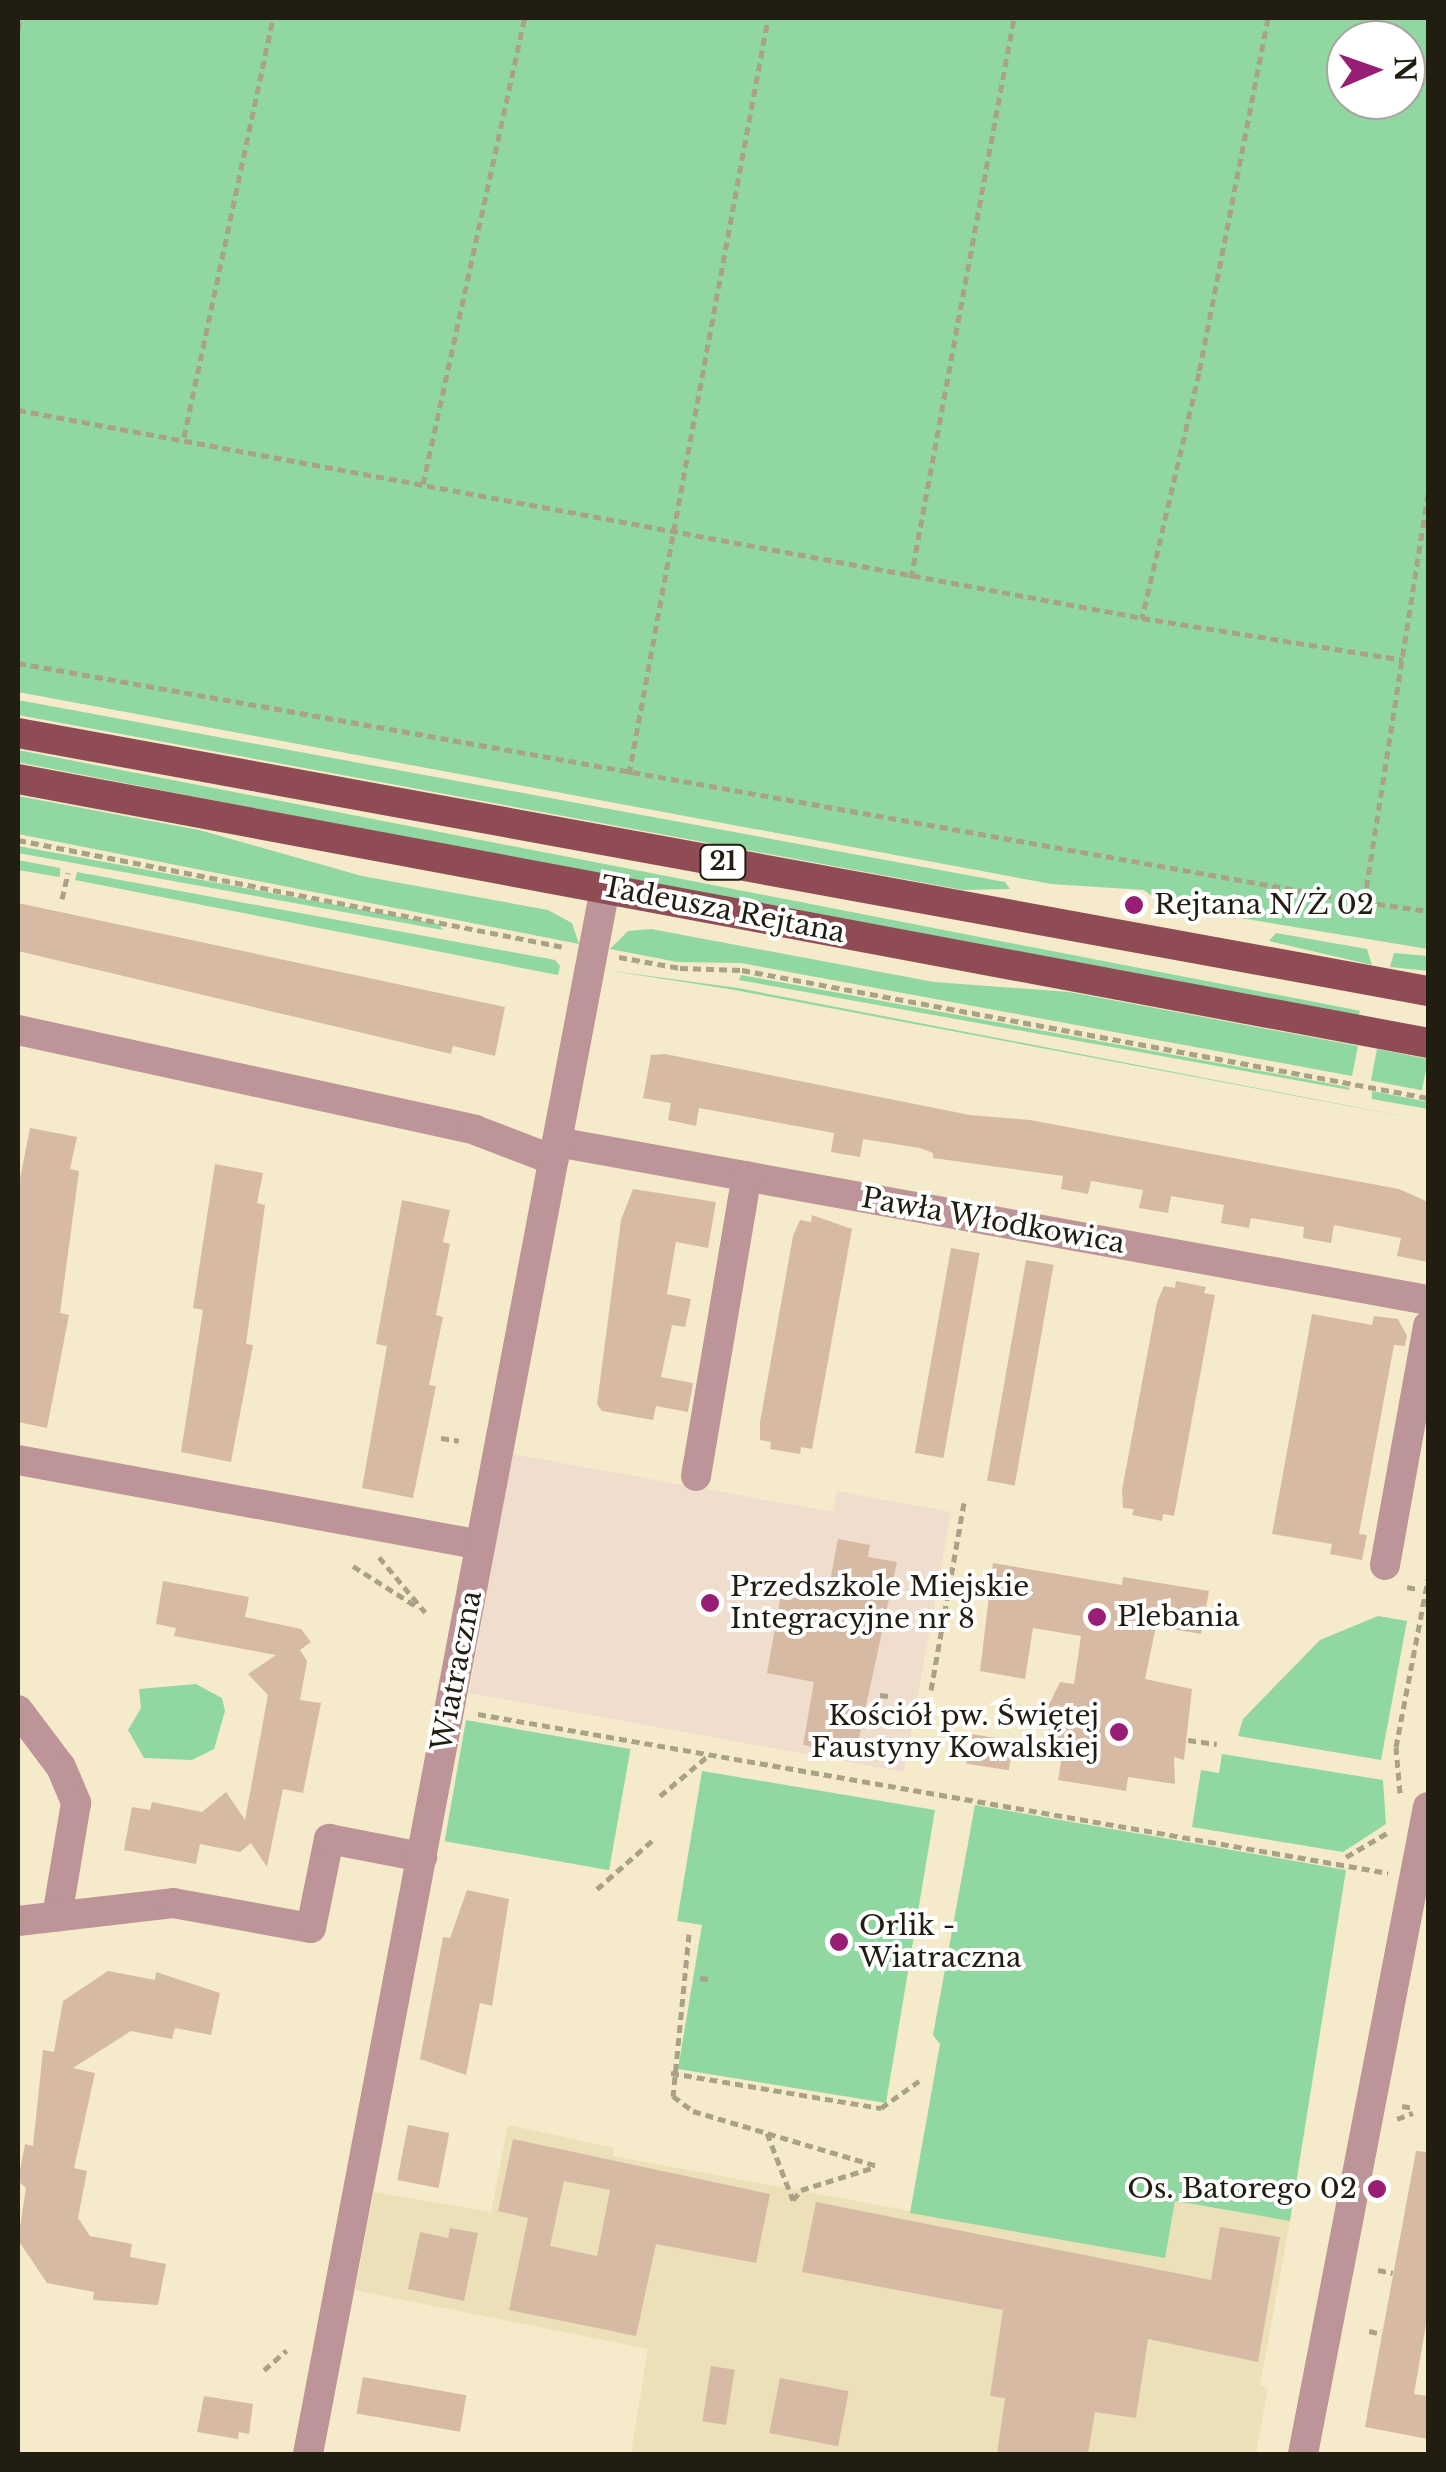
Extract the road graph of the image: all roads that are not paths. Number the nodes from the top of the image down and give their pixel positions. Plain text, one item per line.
1 (18, 732) edge
2 (18, 779) edge
3 (606, 888) junction
4 (1428, 991) edge
5 (18, 1030) edge
6 (1428, 1043) edge
7 (555, 1151) junction
8 (747, 1176) junction
9 (1428, 1300) edge
10 (1428, 1326) edge
11 (18, 1460) edge
12 (696, 1476) dead end
13 (480, 1545) junction
14 (1385, 1566) dead end
15 (18, 1710) edge
16 (1428, 1806) edge
17 (422, 1858) junction
18 (1423, 1870) edge
19 (57, 1916) junction
20 (18, 1921) edge
21 (308, 2454) edge
22 (1303, 2454) edge

1 - 4 main road, Tadeusza Rejtana / 21
2 - 3 main road, Tadeusza Rejtana / 21
3 - 6 main road, Tadeusza Rejtana / 21
3 - 7 street, Wiatraczna
5 - 7 street, Pawła Włodkowica
7 - 8 street, Pawła Włodkowica
7 - 13 street, Wiatraczna
8 - 9 street, Pawła Włodkowica
8 - 12 street
10 - 14 street
11 - 13 street
13 - 17 street, Wiatraczna
15 - 19 street
16 - 18 street
17 - 19 street
17 - 21 street, Wiatraczna
18 - 22 street
19 - 20 street

